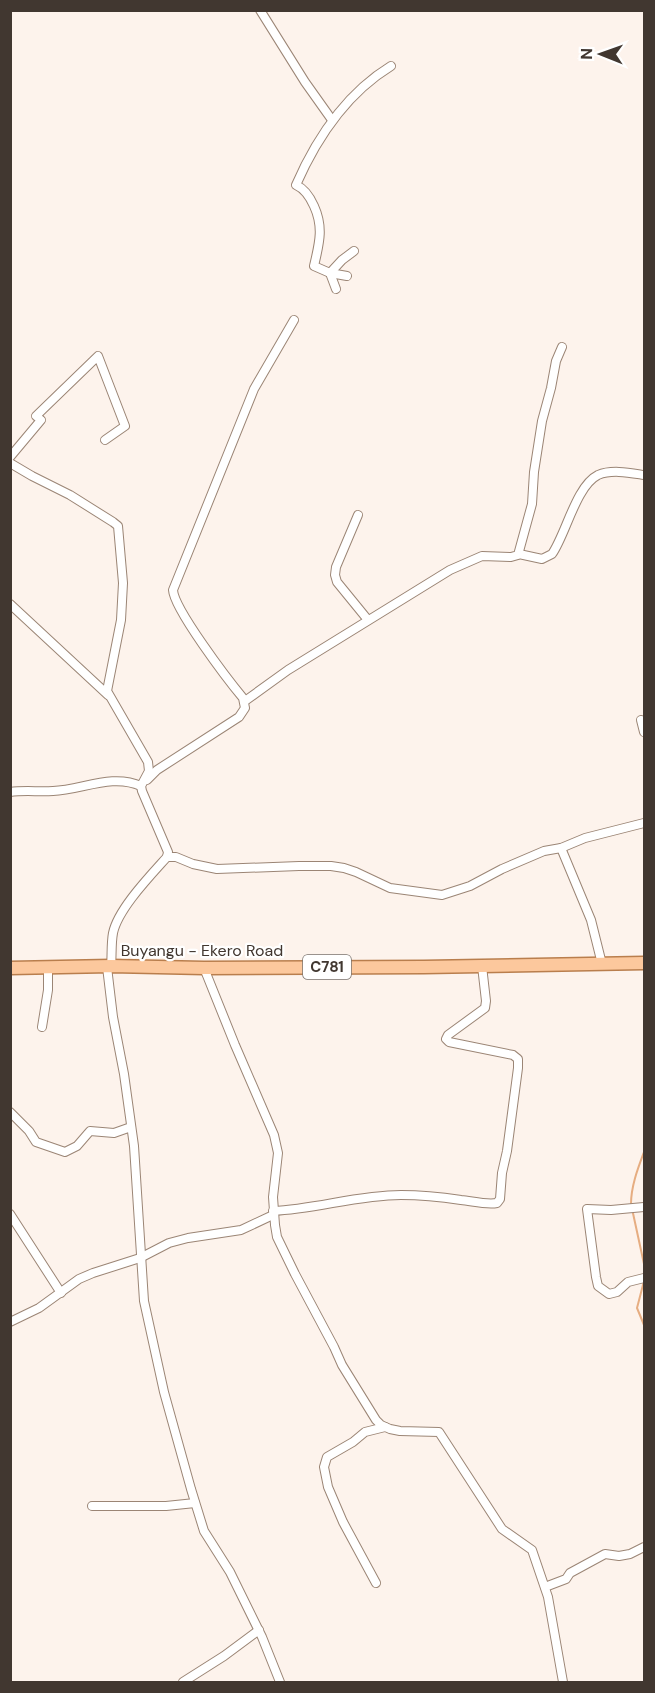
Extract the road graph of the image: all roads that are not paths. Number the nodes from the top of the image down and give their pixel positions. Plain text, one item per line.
1 (260, 10) edge
2 (391, 66) dead end
3 (332, 120) junction
4 (354, 251) dead end
5 (330, 273) junction
6 (346, 276) dead end
7 (336, 290) dead end
8 (294, 320) dead end
9 (562, 346) dead end
10 (105, 440) dead end
11 (10, 457) edge
12 (10, 463) edge
13 (645, 475) edge
14 (358, 516) dead end
15 (519, 554) junction
16 (10, 604) edge
17 (368, 620) junction
18 (108, 695) junction
19 (245, 701) junction
20 (641, 720) dead end
21 (645, 732) edge
22 (141, 786) junction
23 (10, 792) edge
24 (645, 823) edge
25 (561, 848) junction
26 (167, 857) junction
27 (602, 963) junction
28 (645, 963) edge
29 (109, 966) junction
30 (482, 966) junction
31 (10, 968) edge
32 (48, 968) junction
33 (204, 968) junction
34 (42, 1027) dead end
35 (10, 1112) edge
36 (131, 1127) junction
37 (645, 1207) edge
38 (273, 1213) junction
39 (10, 1214) edge
40 (140, 1258) junction
41 (645, 1278) edge
42 (61, 1293) junction
43 (10, 1322) edge
44 (386, 1427) junction
45 (195, 1503) junction
46 (92, 1506) dead end
47 (645, 1547) edge
48 (376, 1583) dead end
49 (545, 1587) junction
50 (259, 1630) junction
51 (183, 1683) edge
52 (280, 1683) edge
53 (563, 1683) edge

1 - 3 street
2 - 3 street
3 - 5 street
4 - 5 street
5 - 6 street
5 - 7 street
8 - 19 street
9 - 15 street
10 - 11 street
12 - 18 street
13 - 15 street
14 - 17 street
15 - 17 street
16 - 18 street
17 - 19 street
18 - 22 street
19 - 22 street
20 - 21 street
22 - 23 street
22 - 26 street
24 - 25 street
25 - 26 street
25 - 27 street
26 - 29 street
27 - 28 main road, Buyangu - Ekero Road / C781
27 - 30 main road, Buyangu - Ekero Road / C781
29 - 32 main road, Buyangu - Ekero Road / C781
29 - 33 main road, Buyangu - Ekero Road / C781
29 - 36 street
30 - 33 main road, Buyangu - Ekero Road / C781
30 - 38 street
31 - 32 main road, Buyangu - Ekero Road / C781
32 - 34 street
33 - 38 street
35 - 36 street
36 - 40 street
37 - 41 street
38 - 40 street
38 - 44 street
39 - 42 street
40 - 42 street
40 - 45 street
42 - 43 street
44 - 48 street
44 - 49 street
45 - 46 street
45 - 50 street
47 - 49 street
49 - 53 street
50 - 51 street
50 - 52 street

